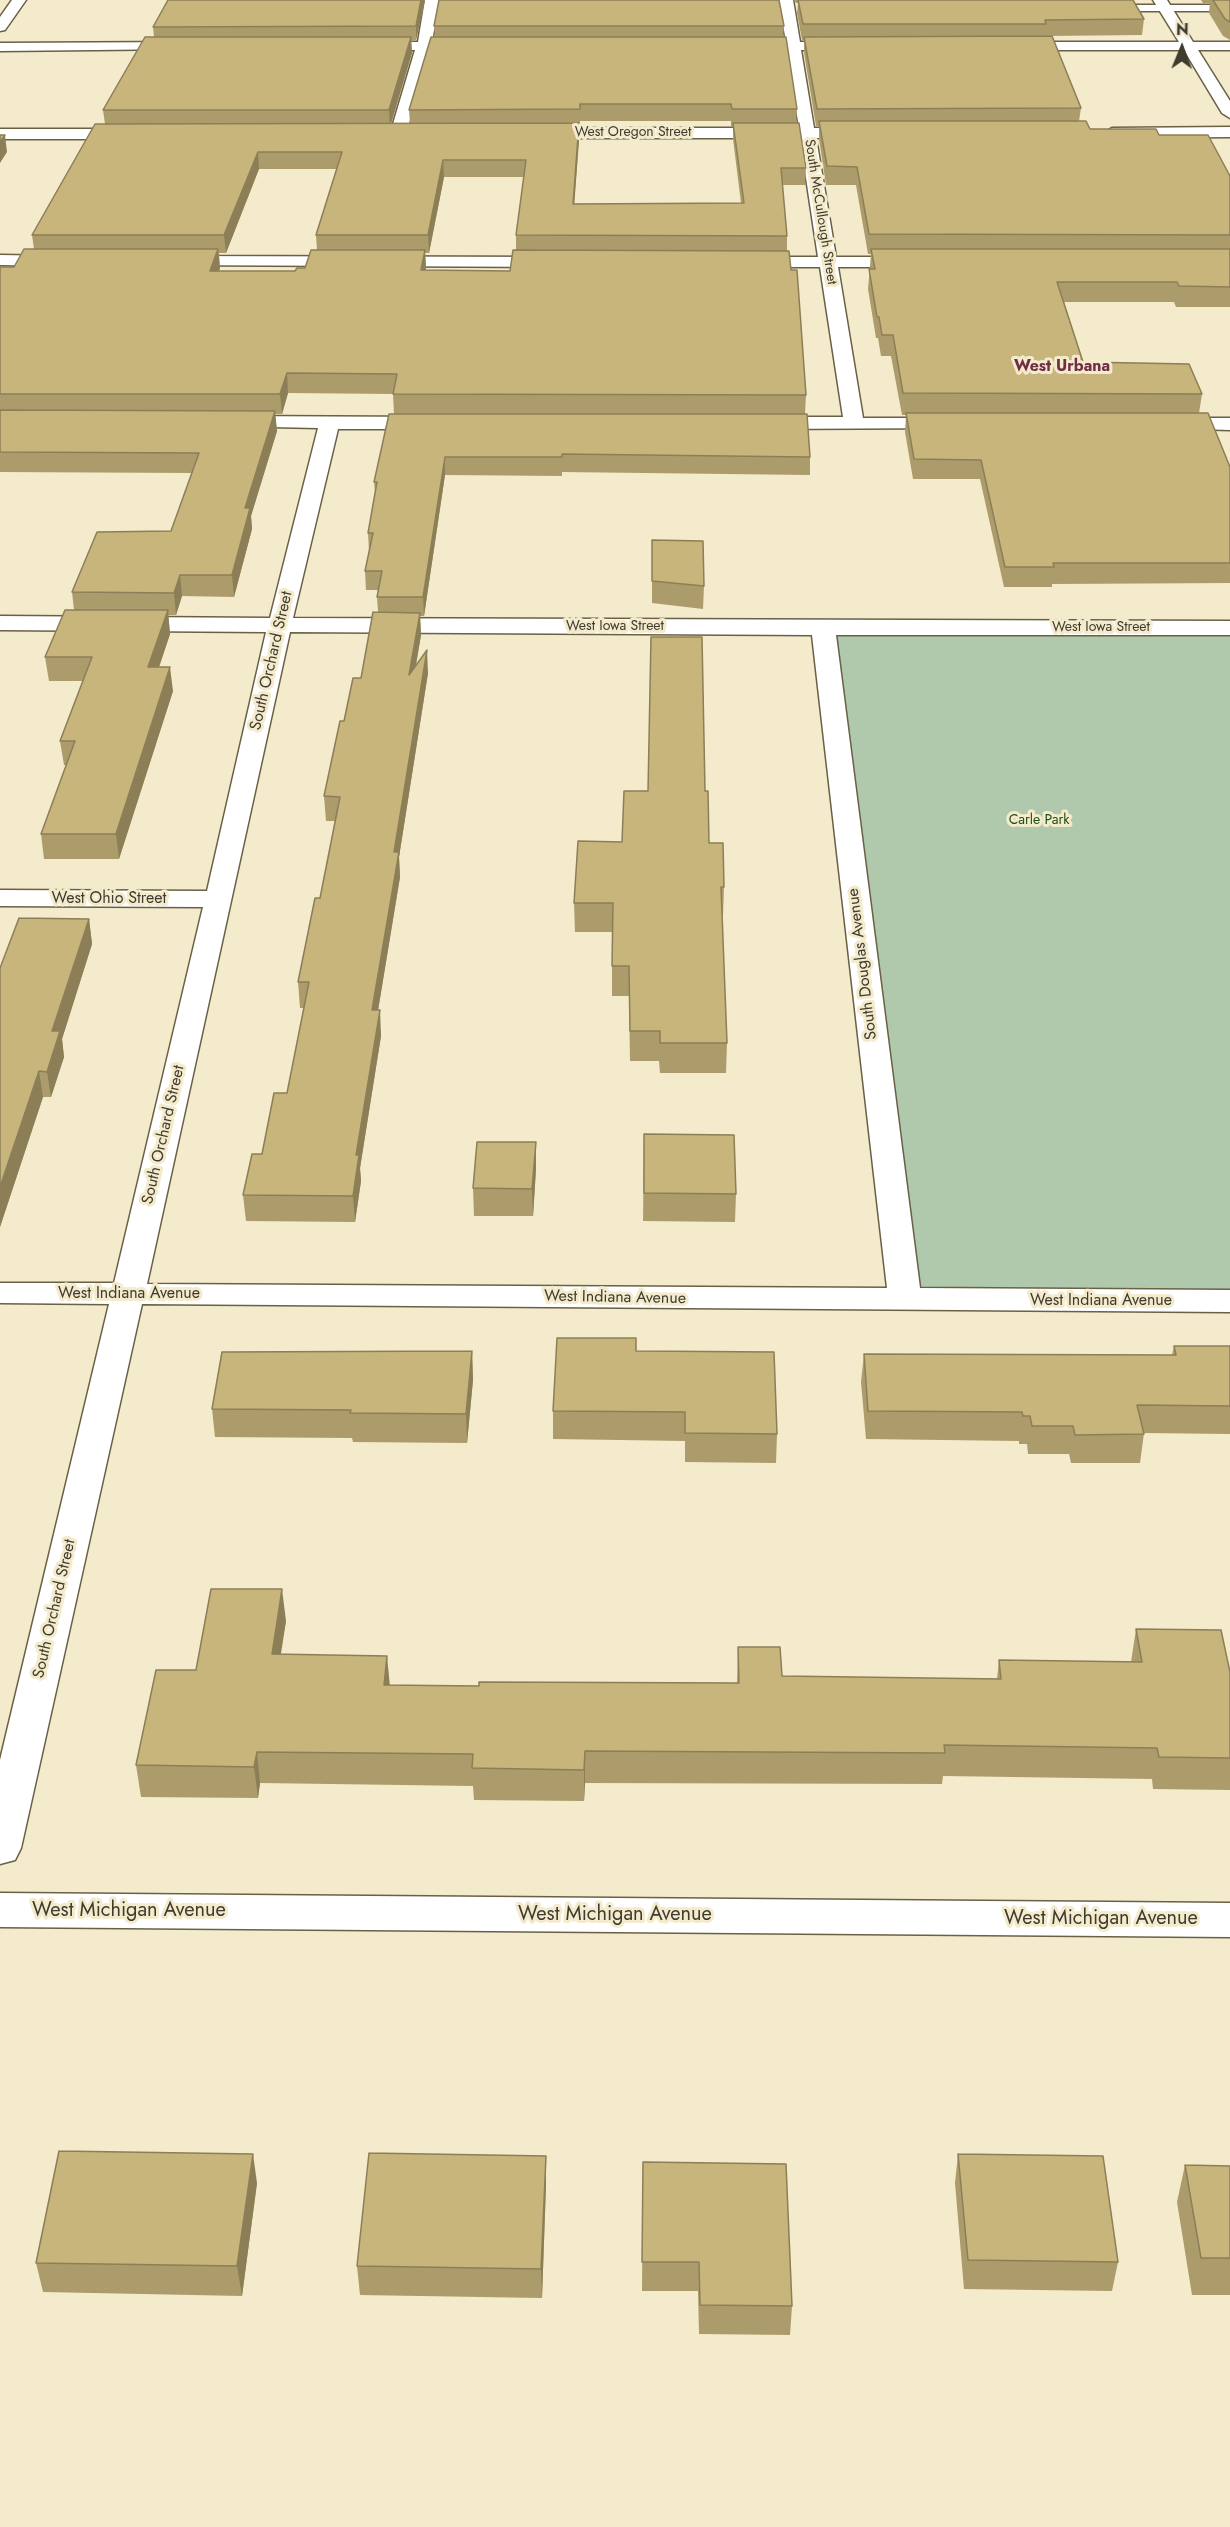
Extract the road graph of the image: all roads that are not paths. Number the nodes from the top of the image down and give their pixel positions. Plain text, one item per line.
1 (18, 0) edge
2 (432, 0) edge
3 (1162, 4) edge
4 (790, 6) edge
5 (1100, 8) edge
6 (1230, 8) edge
7 (0, 27) edge
8 (196, 46) edge
9 (351, 46) edge
10 (423, 46) junction
11 (482, 46) edge
12 (728, 46) edge
13 (793, 46) junction
14 (857, 46) edge
15 (1000, 46) edge
16 (1189, 46) junction
17 (1230, 46) edge
18 (0, 47) edge
19 (1230, 113) edge
20 (1230, 132) edge
21 (514, 133) edge
22 (807, 133) junction
23 (882, 133) edge
24 (1094, 133) edge
25 (0, 134) edge
26 (144, 134) edge
27 (377, 134) edge
28 (0, 260) edge
29 (83, 261) edge
30 (154, 261) edge
31 (570, 262) edge
32 (725, 262) edge
33 (828, 262) junction
34 (933, 262) edge
35 (210, 422) edge
36 (329, 423) junction
37 (454, 423) edge
38 (748, 423) edge
39 (854, 423) junction
40 (972, 424) edge
41 (1148, 424) edge
42 (1230, 424) edge
43 (0, 623) edge
44 (279, 625) junction
45 (823, 628) junction
46 (1230, 628) edge
47 (0, 898) edge
48 (219, 899) junction
49 (0, 1293) edge
50 (128, 1293) junction
51 (905, 1300) junction
52 (1230, 1301) edge
53 (0, 1848) edge
54 (0, 1910) edge
55 (1230, 1920) edge

1 - 7 street
2 - 10 street
3 - 5 lane
3 - 6 lane
3 - 16 street
4 - 13 street, South McCullough Street
8 - 18 street
9 - 10 street
10 - 11 street
10 - 27 street
12 - 13 street
13 - 14 street
13 - 22 street, South McCullough Street
15 - 16 street
16 - 17 street
16 - 19 street
20 - 24 street
21 - 22 street, West Oregon Street
22 - 23 street, West Oregon Street
22 - 33 street, South McCullough Street
25 - 26 street
28 - 29 street
30 - 31 street
32 - 33 street
33 - 34 street
33 - 39 street, South McCullough Street
35 - 36 street
36 - 37 street
36 - 44 street, South Orchard Street
38 - 39 street
39 - 40 street
41 - 42 street
43 - 44 street, West Iowa Street
44 - 45 street, West Iowa Street
44 - 48 street, South Orchard Street
45 - 46 street, West Iowa Street
45 - 51 street, South Douglas Avenue
47 - 48 street, West Ohio Street
48 - 50 street, South Orchard Street
49 - 50 street, West Indiana Avenue
50 - 51 street, West Indiana Avenue
50 - 53 street, South Orchard Street
51 - 52 street, West Indiana Avenue
54 - 55 street, West Michigan Avenue

